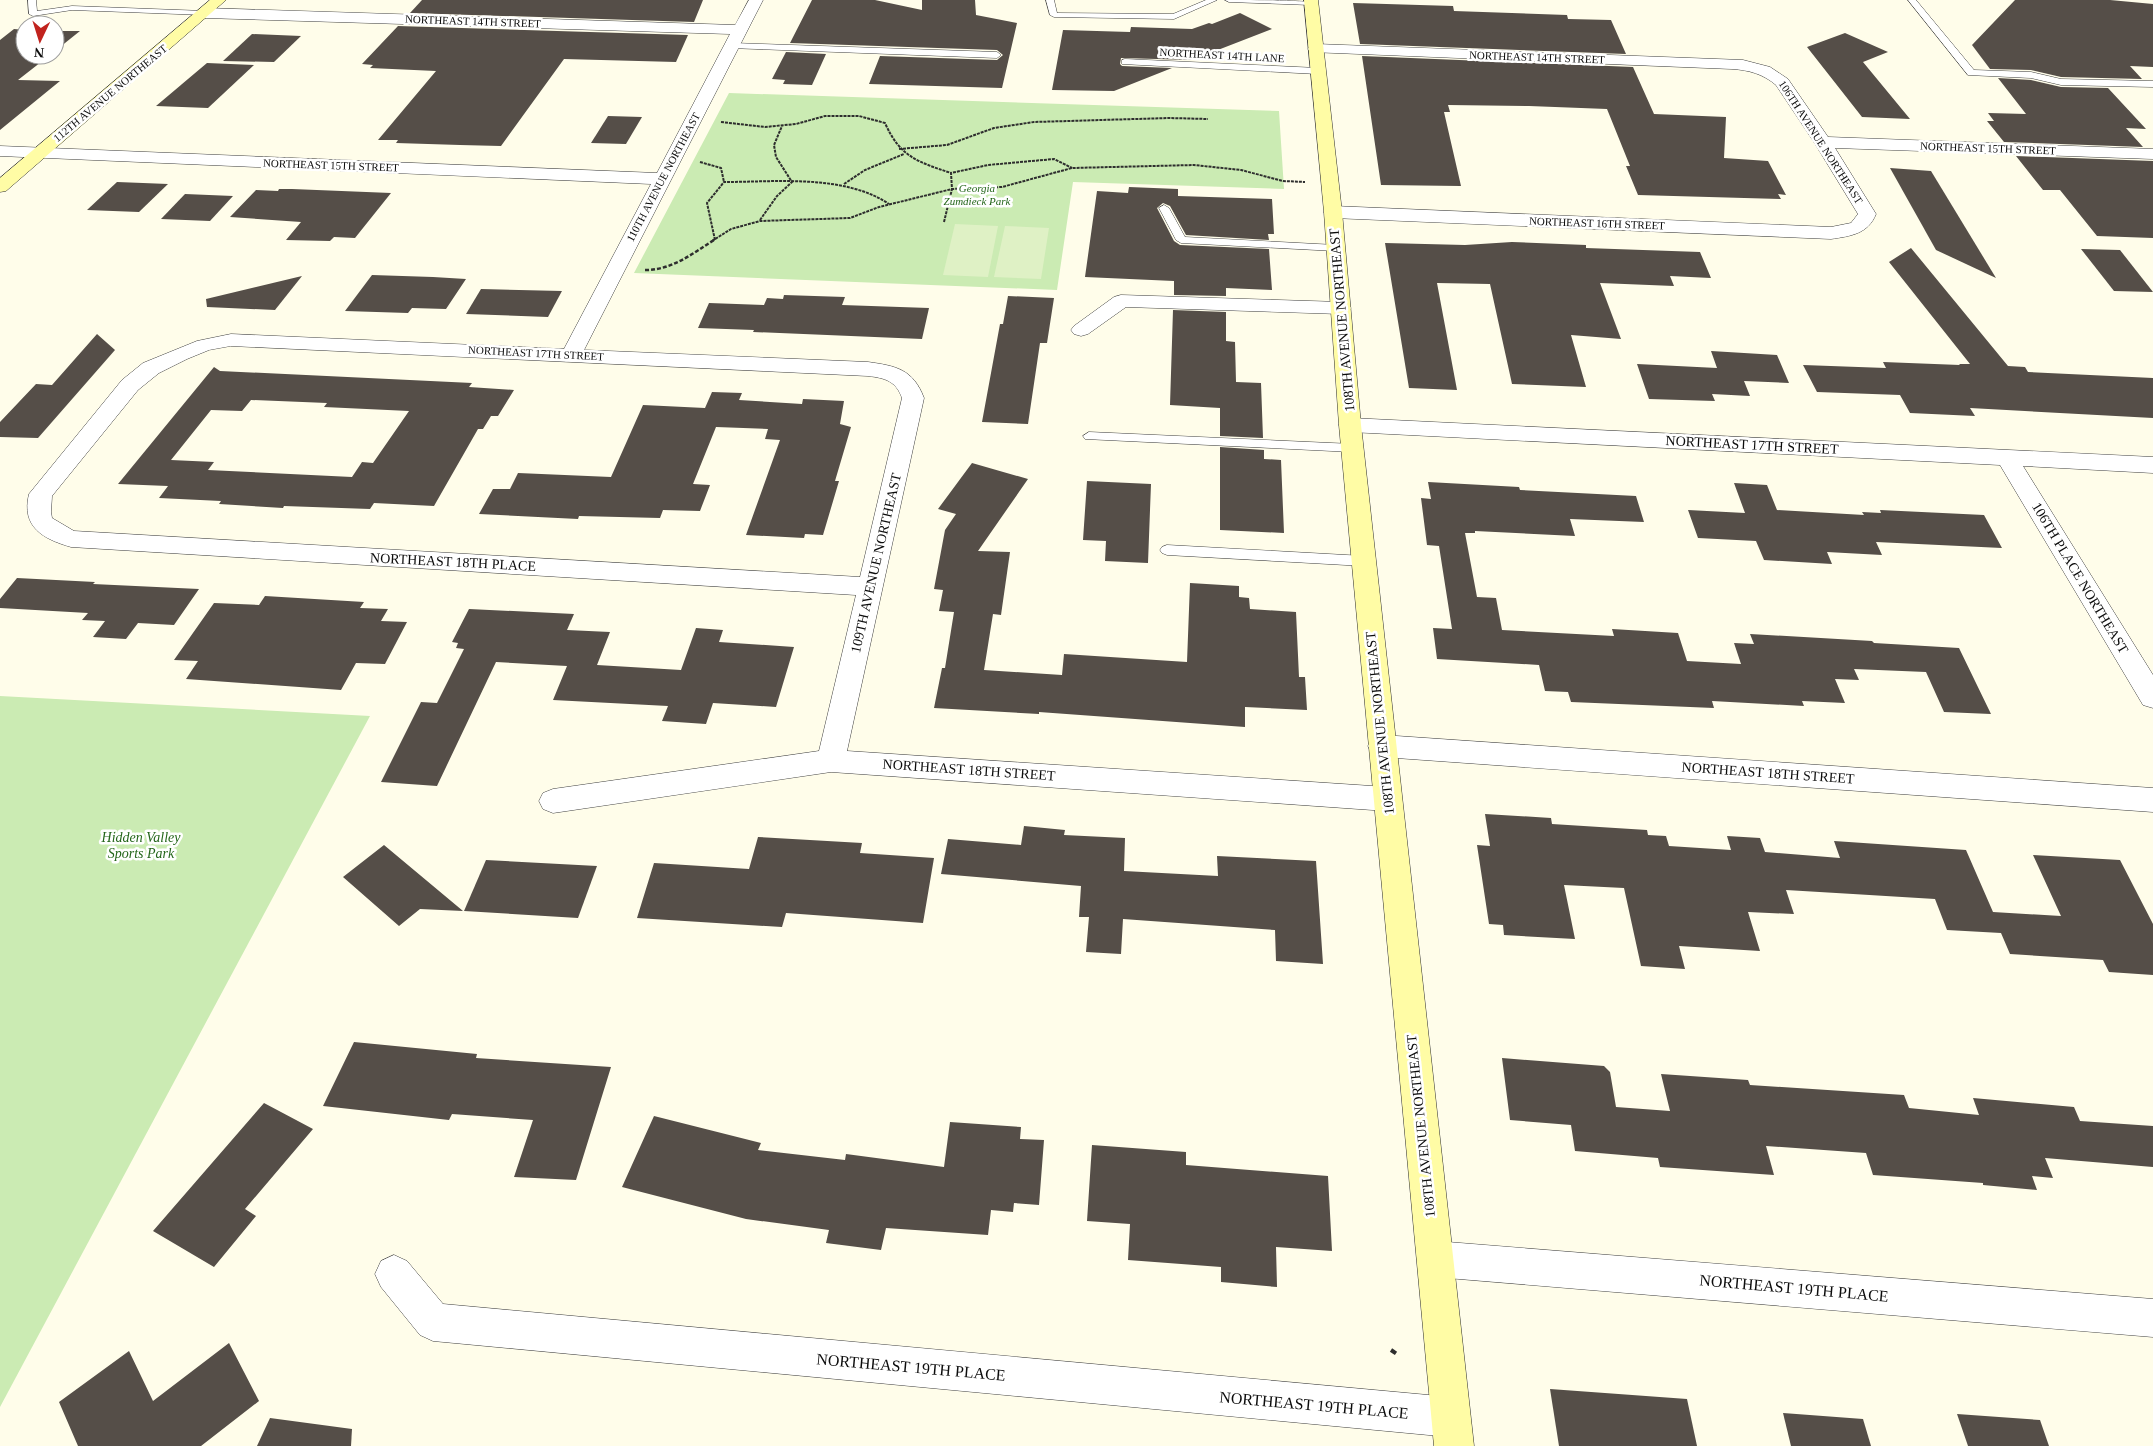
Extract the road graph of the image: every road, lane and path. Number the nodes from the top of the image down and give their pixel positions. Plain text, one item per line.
1 (32, 0) edge
2 (220, 0) edge
3 (756, 0) edge
4 (1050, 0) edge
5 (1213, 0) edge
6 (1229, 0) edge
7 (1912, 0) edge
8 (1311, 1) edge
9 (205, 13) junction
10 (740, 30) junction
11 (732, 46) junction
12 (997, 55) dead end
13 (1317, 60) junction
14 (1125, 62) dead end
15 (1758, 68) joint
16 (2153, 84) edge
17 (1208, 119) dead end
18 (693, 120) junction
19 (782, 126) junction
20 (1823, 142) junction
21 (899, 149) junction
22 (0, 151) edge
23 (40, 153) junction
24 (904, 154) junction
25 (2153, 154) edge
26 (672, 161) junction
27 (1072, 168) junction
28 (951, 173) junction
29 (663, 179) junction
30 (724, 182) junction
31 (792, 182) junction
32 (1306, 182) dead end
33 (843, 185) junction
34 (0, 187) edge
35 (952, 189) junction
36 (890, 204) junction
37 (1164, 208) dead end
38 (1333, 212) junction
39 (760, 221) junction
40 (944, 222) dead end
41 (1861, 227) joint
42 (716, 240) junction
43 (1336, 248) junction
44 (616, 268) junction
45 (1341, 308) junction
46 (1081, 330) dead end
47 (571, 355) junction
48 (894, 373) joint
49 (1089, 436) dead end
50 (1352, 436) junction
51 (2007, 458) junction
52 (2153, 465) edge
53 (41, 521) joint
54 (1167, 550) dead end
55 (1364, 561) junction
56 (871, 587) junction
57 (2153, 698) edge
58 (1382, 746) junction
59 (830, 761) junction
60 (1387, 798) junction
61 (2153, 800) edge
62 (552, 801) dead end
63 (1435, 1259) junction
64 (394, 1274) dead end
65 (2153, 1318) edge
66 (1391, 1350) dead end
67 (1397, 1354) dead end
68 (1452, 1432) edge

1 - 9 lane
2 - 9 main road, 112TH AVENUE NORTHEAST
3 - 10 street, 110TH AVENUE NORTHEAST
4 - 5 lane
6 - 8 lane
7 - 16 lane
8 - 13 main road, 108TH AVENUE NORTHEAST
9 - 10 street, NORTHEAST 14TH STREET
9 - 23 main road, 112TH AVENUE NORTHEAST
10 - 11 street, 110TH AVENUE NORTHEAST
11 - 12 lane
11 - 18 street, 110TH AVENUE NORTHEAST
13 - 14 lane, NORTHEAST 14TH LANE
13 - 15 street, NORTHEAST 14TH STREET
13 - 38 main road, 108TH AVENUE NORTHEAST
15 - 20 street, 106TH AVENUE NORTHEAST
17 - 21 path
18 - 19 path
18 - 26 street, 110TH AVENUE NORTHEAST
19 - 21 path
19 - 31 path
20 - 25 street, NORTHEAST 15TH STREET
20 - 41 street, 106TH AVENUE NORTHEAST
21 - 24 path
22 - 23 street, NORTHEAST 15TH STREET
23 - 29 street, NORTHEAST 15TH STREET
23 - 34 main road, 112TH AVENUE NORTHEAST
24 - 28 path
24 - 33 path
26 - 29 street, 110TH AVENUE NORTHEAST
26 - 30 path
27 - 28 path
27 - 32 path
27 - 35 path
28 - 35 path
29 - 44 street, 110TH AVENUE NORTHEAST
30 - 31 path
30 - 42 path
31 - 33 path
31 - 39 path
33 - 36 path
35 - 36 path
35 - 40 path
36 - 39 path
37 - 43 lane
38 - 41 street, NORTHEAST 16TH STREET
38 - 43 main road, 108TH AVENUE NORTHEAST
39 - 42 path
42 - 44 path
43 - 45 main road, 108TH AVENUE NORTHEAST
44 - 47 street, 110TH AVENUE NORTHEAST
45 - 46 street
45 - 50 main road, 108TH AVENUE NORTHEAST
47 - 48 street, NORTHEAST 17TH STREET
47 - 53 street, NORTHEAST 17TH STREET
48 - 56 street, 109TH AVENUE NORTHEAST
49 - 50 lane
50 - 51 street, NORTHEAST 17TH STREET
50 - 55 main road, 108TH AVENUE NORTHEAST
51 - 52 street, NORTHEAST 17TH STREET
51 - 57 street, 106TH PLACE NORTHEAST
53 - 56 street, NORTHEAST 18TH PLACE
54 - 55 lane
55 - 58 main road, 108TH AVENUE NORTHEAST
56 - 59 street, 109TH AVENUE NORTHEAST
58 - 60 main road, 108TH AVENUE NORTHEAST
58 - 61 street, NORTHEAST 18TH STREET
59 - 60 street, NORTHEAST 18TH STREET
59 - 62 street, NORTHEAST 18TH STREET
60 - 63 main road, 108TH AVENUE NORTHEAST
63 - 65 street, NORTHEAST 19TH PLACE
63 - 68 main road, 108TH AVENUE NORTHEAST
64 - 68 street, NORTHEAST 19TH PLACE
66 - 67 path

